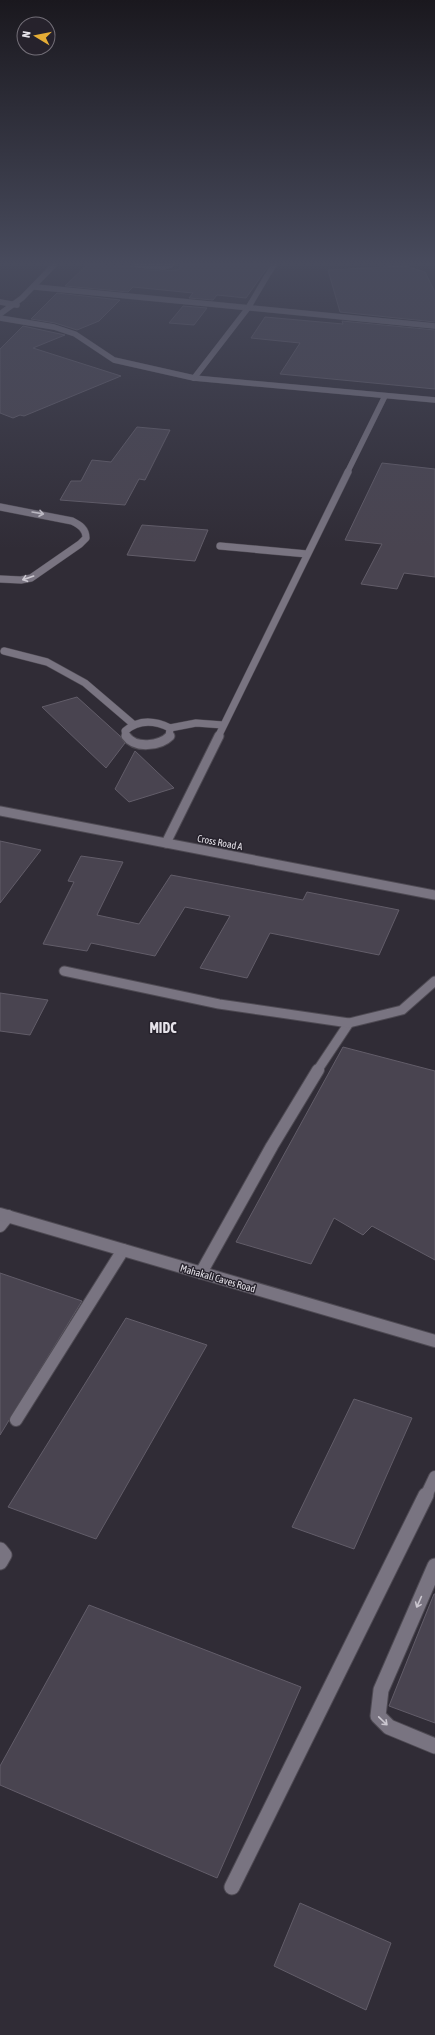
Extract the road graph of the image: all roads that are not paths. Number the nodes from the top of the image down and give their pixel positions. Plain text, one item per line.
1 (114, 360) edge
2 (208, 360) edge
3 (194, 378) junction
4 (385, 396) junction
5 (435, 400) edge
6 (0, 507) edge
7 (220, 546) dead end
8 (307, 554) junction
9 (0, 579) edge
10 (4, 651) dead end
11 (133, 724) junction
12 (224, 725) junction
13 (170, 728) junction
14 (0, 811) edge
15 (166, 843) junction
16 (435, 895) edge
17 (64, 971) dead end
18 (435, 981) edge
19 (349, 1023) junction
20 (4, 1215) edge
21 (0, 1226) edge
22 (123, 1250) junction
23 (201, 1273) junction
24 (435, 1341) edge
25 (16, 1420) dead end
26 (435, 1477) edge
27 (0, 1550) edge
28 (0, 1562) edge
29 (435, 1566) edge
30 (435, 1746) edge
31 (232, 1887) dead end

1 - 3 street
2 - 3 street
3 - 4 street
4 - 5 street
4 - 8 street
6 -> 9 street
7 - 8 street
8 - 12 street
10 - 11 street
11 - 13 street
11 - 13 street
12 - 13 street
12 - 15 street
14 - 15 street, Cross Road A
15 - 16 street, Cross Road A
17 - 19 street
18 - 19 street
19 - 23 street
20 - 21 street
20 - 22 street, Mahakali Caves Road
22 - 23 street, Mahakali Caves Road
22 - 25 street
23 - 24 street, Mahakali Caves Road
26 - 31 street
27 - 28 street
29 -> 30 street

